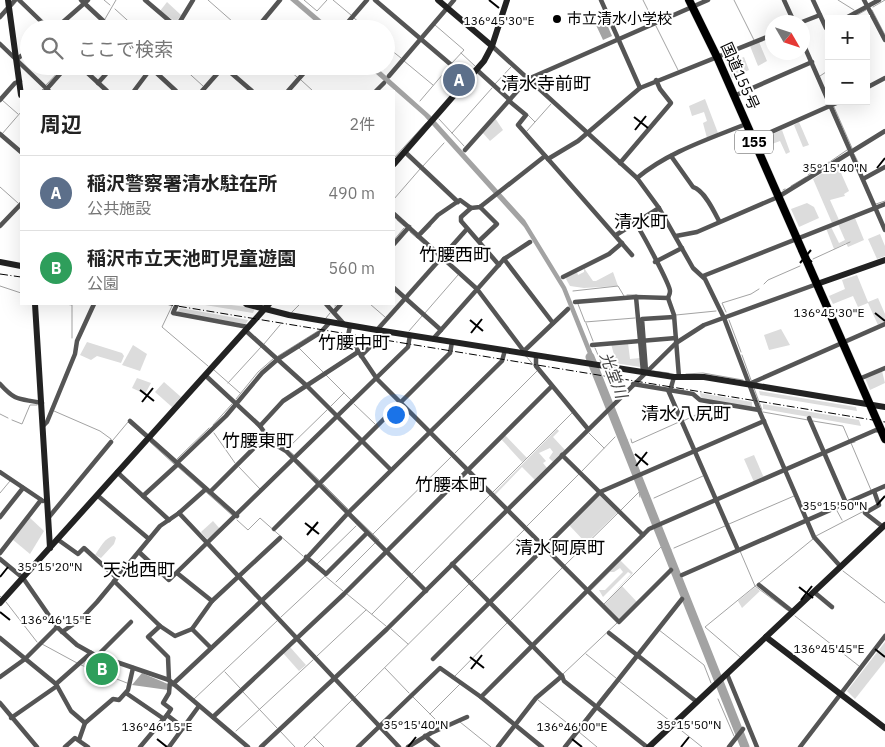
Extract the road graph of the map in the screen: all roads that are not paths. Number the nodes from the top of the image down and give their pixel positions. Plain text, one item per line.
1 (17, 0) edge
2 (145, 0) edge
3 (193, 0) edge
4 (280, 0) edge
5 (367, 0) edge
6 (376, 0) edge
7 (438, 0) edge
8 (454, 0) edge
9 (507, 0) edge
10 (601, 0) edge
11 (689, 0) edge
12 (708, 0) edge
13 (784, 0) edge
14 (814, 0) edge
15 (864, 0) edge
16 (879, 0) edge
17 (85, 1) edge
18 (9, 3) edge
19 (867, 6) junction
20 (448, 8) junction
21 (693, 8) junction
22 (791, 15) edge
23 (820, 15) junction
24 (851, 15) edge
25 (0, 17) edge
26 (810, 19) edge
27 (39, 20) edge
28 (65, 20) edge
29 (102, 20) edge
30 (168, 20) edge
31 (182, 20) edge
32 (263, 20) edge
33 (350, 20) edge
34 (825, 26) edge
35 (765, 38) edge
36 (421, 39) junction
37 (619, 40) junction
38 (885, 40) edge
39 (0, 44) edge
40 (492, 46) junction
41 (20, 57) edge
42 (810, 58) edge
43 (17, 59) junction
44 (718, 59) junction
45 (20, 62) edge
46 (812, 62) junction
47 (395, 69) edge
48 (477, 70) junction
49 (32, 75) edge
50 (59, 75) edge
51 (90, 75) edge
52 (106, 75) edge
53 (145, 75) edge
54 (159, 75) edge
55 (215, 75) edge
56 (233, 75) edge
57 (302, 75) edge
58 (885, 78) edge
59 (469, 80) junction
60 (528, 80) junction
61 (656, 80) junction
62 (20, 81) junction
63 (384, 82) dead end
64 (98, 83) junction
65 (870, 86) edge
66 (640, 88) junction
67 (21, 90) edge
68 (45, 90) edge
69 (47, 90) edge
70 (105, 90) edge
71 (135, 90) edge
72 (175, 90) edge
73 (203, 90) edge
74 (251, 90) edge
75 (289, 90) edge
76 (377, 90) edge
77 (734, 96) junction
78 (0, 100) edge
79 (510, 100) junction
80 (831, 106) junction
81 (746, 124) junction
82 (885, 131) edge
83 (587, 133) junction
84 (0, 134) edge
85 (753, 140) junction
86 (464, 150) dead end
87 (20, 151) edge
88 (405, 152) junction
89 (851, 152) junction
90 (671, 156) junction
91 (547, 157) junction
92 (395, 163) edge
93 (620, 163) junction
94 (885, 168) edge
95 (637, 178) junction
96 (863, 179) junction
97 (778, 197) junction
98 (458, 202) junction
99 (885, 204) edge
100 (20, 205) edge
101 (875, 207) junction
102 (471, 208) junction
103 (480, 208) junction
104 (659, 208) junction
105 (395, 217) edge
106 (719, 222) junction
107 (635, 223) junction
108 (0, 226) edge
109 (408, 227) junction
110 (467, 229) junction
111 (885, 230) edge
112 (418, 236) junction
113 (616, 236) junction
114 (676, 236) junction
115 (796, 239) junction
116 (478, 241) junction
117 (530, 242) dead end
118 (395, 243) edge
119 (622, 243) junction
120 (682, 248) junction
121 (632, 255) dead end
122 (442, 257) junction
123 (504, 259) junction
124 (885, 260) edge
125 (0, 262) edge
126 (655, 262) junction
127 (499, 265) junction
128 (20, 266) edge
129 (702, 276) junction
130 (563, 277) dead end
131 (817, 284) junction
132 (395, 289) edge
133 (477, 289) junction
134 (636, 297) junction
135 (405, 298) junction
136 (668, 298) junction
137 (575, 302) dead end
138 (35, 305) edge
139 (94, 305) edge
140 (177, 305) edge
141 (327, 305) edge
142 (340, 305) edge
143 (267, 306) edge
144 (568, 309) dead end
145 (334, 312) junction
146 (674, 317) junction
147 (724, 318) junction
148 (330, 322) junction
149 (553, 323) junction
150 (885, 324) edge
151 (347, 325) junction
152 (246, 328) junction
153 (378, 330) junction
154 (440, 330) junction
155 (410, 335) junction
156 (433, 339) junction
157 (642, 341) junction
158 (676, 341) junction
159 (452, 342) junction
160 (842, 343) junction
161 (592, 345) dead end
162 (505, 350) junction
163 (525, 352) junction
164 (360, 354) junction
165 (536, 355) junction
166 (278, 359) junction
167 (885, 368) edge
168 (644, 372) junction
169 (205, 375) junction
170 (676, 377) junction
171 (377, 378) junction
172 (858, 379) junction
173 (0, 384) edge
174 (633, 384) junction
175 (749, 384) junction
176 (307, 386) junction
177 (552, 386) junction
178 (669, 390) junction
179 (42, 403) junction
180 (237, 403) junction
181 (401, 403) junction
182 (722, 404) junction
183 (870, 405) junction
184 (885, 407) edge
185 (759, 410) junction
186 (707, 411) dead end
187 (338, 417) junction
188 (809, 418) dead end
189 (130, 421) dead end
190 (764, 421) junction
191 (43, 426) junction
192 (260, 426) junction
193 (588, 429) junction
194 (430, 432) junction
195 (884, 434) edge
196 (266, 435) junction
197 (149, 437) junction
198 (362, 441) junction
199 (111, 442) dead end
200 (695, 451) junction
201 (824, 453) junction
202 (562, 455) junction
203 (294, 460) junction
204 (178, 463) junction
205 (391, 470) junction
206 (468, 470) junction
207 (785, 470) junction
208 (0, 472) edge
209 (117, 472) junction
210 (319, 484) junction
211 (885, 486) edge
212 (23, 488) junction
213 (208, 490) junction
214 (874, 491) junction
215 (600, 492) junction
216 (97, 495) junction
217 (144, 496) junction
218 (41, 500) junction
219 (716, 500) junction
220 (846, 503) junction
221 (48, 504) junction
222 (507, 510) junction
223 (180, 513) junction
224 (348, 514) junction
225 (237, 516) junction
226 (0, 517) edge
227 (49, 517) junction
228 (169, 520) junction
229 (806, 520) junction
230 (884, 526) edge
231 (274, 528) dead end
232 (367, 533) junction
233 (643, 535) junction
234 (280, 538) dead end
235 (57, 539) junction
236 (149, 539) junction
237 (208, 543) junction
238 (50, 548) junction
239 (545, 548) junction
240 (738, 550) junction
241 (0, 552) edge
242 (139, 552) junction
243 (386, 552) junction
244 (306, 556) junction
245 (0, 559) edge
246 (452, 564) junction
247 (841, 567) junction
248 (671, 570) dead end
249 (176, 573) junction
250 (682, 574) dead end
251 (239, 576) junction
252 (23, 578) junction
253 (116, 579) junction
254 (759, 585) dead end
255 (426, 591) junction
256 (588, 591) junction
257 (814, 592) junction
258 (682, 599) dead end
259 (261, 600) junction
260 (212, 601) junction
261 (490, 602) junction
262 (0, 603) edge
263 (832, 607) dead end
264 (793, 612) junction
265 (131, 622) dead end
266 (160, 626) junction
267 (57, 627) junction
268 (192, 629) junction
269 (62, 632) junction
270 (609, 633) dead end
271 (885, 636) edge
272 (766, 637) junction
273 (0, 638) edge
274 (297, 638) junction
275 (532, 646) junction
276 (210, 648) junction
277 (91, 653) junction
278 (638, 655) junction
279 (98, 656) junction
280 (25, 659) junction
281 (433, 659) dead end
282 (133, 668) junction
283 (562, 676) junction
284 (724, 676) junction
285 (0, 677) edge
286 (334, 678) junction
287 (171, 682) junction
288 (56, 685) junction
289 (126, 693) junction
290 (841, 694) junction
291 (481, 697) junction
292 (697, 702) junction
293 (0, 703) edge
294 (198, 706) junction
295 (596, 707) junction
296 (213, 716) junction
297 (166, 717) junction
298 (11, 718) junction
299 (467, 718) dead end
300 (85, 722) junction
301 (379, 726) junction
302 (515, 726) junction
303 (184, 728) junction
304 (885, 728) edge
305 (742, 729) dead end
306 (425, 736) junction
307 (79, 740) junction
308 (37, 747) edge
309 (66, 747) edge
310 (88, 747) edge
311 (140, 747) edge
312 (169, 747) edge
313 (248, 747) edge
314 (261, 747) edge
315 (358, 747) edge
316 (399, 747) edge
317 (408, 747) edge
318 (438, 747) edge
319 (498, 747) edge
320 (542, 747) edge
321 (565, 747) edge
322 (648, 747) edge
323 (729, 747) edge
324 (757, 747) edge
325 (800, 747) edge

1 - 18 street
1 - 27 street
2 - 30 street
3 - 31 street
4 - 32 street
5 - 33 street
6 - 36 street
7 - 20 street
8 - 20 street
9 - 40 street
10 - 37 street
11 - 21 highway, 国道155号 / 155
12 - 21 street
13 - 22 street
14 - 23 street
15 - 19 street
16 - 19 street
17 - 28 street
17 - 29 street
18 - 25 street
18 - 43 street
19 - 24 street
19 - 38 street
20 - 36 street
20 - 40 street
21 - 37 street
21 - 44 highway, 国道155号 / 155
23 - 26 street
23 - 34 street
35 - 44 street
36 - 47 street
36 - 59 street
37 - 60 street
37 - 66 street
39 - 43 street
40 - 48 street
40 - 60 street
41 - 43 street
42 - 46 street
43 - 45 street
43 - 62 street
44 - 61 street
44 - 77 highway, 国道155号 / 155
46 - 77 street
46 - 80 street
48 - 59 street
48 - 79 street
49 - 68 street
50 - 69 street
51 - 64 street
52 - 64 street
53 - 71 street
54 - 72 street
55 - 73 street
56 - 74 street
57 - 75 street
58 - 65 street
59 - 88 street
60 - 79 street
60 - 83 street
61 - 66 street
61 - 93 street
62 - 67 street
62 - 78 street
63 - 76 street
64 - 70 street
66 - 83 street
77 - 81 highway, 国道155号 / 155
79 - 86 street
79 - 91 street
80 - 85 street
80 - 89 street
81 - 85 highway, 国道155号 / 155
81 - 90 street
82 - 89 street
83 - 91 street
83 - 93 street
84 - 87 street
85 - 97 highway, 国道155号 / 155
88 - 92 street
88 - 98 street
89 - 96 street
89 - 97 street
90 - 95 street
90 - 106 street
91 - 103 street
91 - 113 street
93 - 95 street
94 - 96 street
95 - 104 street
96 - 101 street
97 - 106 street
97 - 115 highway, 国道155号 / 155
98 - 102 street
98 - 112 street
99 - 101 street
100 - 108 street
101 - 111 street
101 - 115 street
102 - 103 street
102 - 110 street
103 - 116 street
104 - 107 street
104 - 114 street
105 - 109 street
106 - 114 street
107 - 113 street
107 - 126 street
109 - 112 street
109 - 118 street
110 - 116 street
110 - 122 street
112 - 122 street
113 - 119 street
114 - 120 street
115 - 129 street
115 - 131 highway, 国道155号 / 155
116 - 127 street
117 - 123 street
119 - 121 street
119 - 130 street
120 - 126 street
120 - 129 street
122 - 133 street
122 - 135 street
123 - 127 street
123 - 149 street
124 - 131 street
125 - 128 street
126 - 136 street
127 - 133 street
129 - 147 street
131 - 147 street
131 - 160 highway, 国道155号 / 155
132 - 135 street
133 - 154 street
133 - 163 street
134 - 136 street
134 - 137 street
134 - 157 street
135 - 153 street
135 - 154 street
136 - 146 street
138 - 179 street
139 - 191 street
140 - 152 street
141 - 145 street
142 - 145 street
143 - 148 street
143 - 152 street
144 - 149 street
145 - 151 street
146 - 157 street
146 - 158 street
147 - 158 street
147 - 175 street
148 - 151 street
148 - 166 street
149 - 163 street
150 - 160 street
151 - 153 street
151 - 164 street
152 - 166 street
152 - 169 street
153 - 155 street
153 - 164 street
154 - 156 street
155 - 156 street
155 - 171 street
156 - 159 street
157 - 158 street
157 - 161 street
157 - 168 street
158 - 168 street
158 - 170 street
159 - 162 street
159 - 181 street
160 - 172 highway, 国道155号 / 155
160 - 175 street
162 - 163 street
162 - 194 street
163 - 165 street
164 - 171 street
164 - 176 street
165 - 168 street
165 - 177 street
166 - 176 street
166 - 180 street
167 - 172 street
168 - 170 street
168 - 174 street
169 - 180 street
169 - 197 street
170 - 175 street
170 - 178 street
171 - 181 street
171 - 187 street
172 - 183 highway, 国道155号 / 155
173 - 179 street
174 - 178 street
174 - 193 street
175 - 183 street
175 - 185 street
176 - 187 street
176 - 192 street
177 - 193 street
177 - 206 street
178 - 182 street
178 - 200 street
179 - 191 street
180 - 192 street
180 - 204 street
181 - 194 street
181 - 198 street
182 - 185 street
182 - 186 street
183 - 184 street
183 - 195 highway, 国道155号 / 155
185 - 190 street
187 - 198 street
187 - 203 street
188 - 201 street
189 - 197 street
190 - 200 street
190 - 207 street
191 - 221 street
192 - 196 street
193 - 202 street
194 - 205 street
194 - 206 street
195 - 201 street
196 - 203 street
196 - 213 street
197 - 204 street
197 - 209 street
198 - 205 street
198 - 210 street
199 - 227 street
200 - 215 street
200 - 219 street
201 - 207 street
201 - 220 street
202 - 215 street
202 - 222 street
203 - 210 street
203 - 225 street
204 - 213 street
204 - 217 street
205 - 224 street
206 - 222 street
206 - 243 street
207 - 219 street
207 - 229 street
208 - 212 street
209 - 216 street
209 - 217 street
210 - 224 street
210 - 231 street
211 - 214 street
212 - 218 street
212 - 226 street
213 - 223 street
213 - 225 street
214 - 220 street
214 - 230 street
215 - 233 street
215 - 239 street
216 - 235 street
216 - 236 street
217 - 228 street
218 - 221 street
218 - 241 street
219 - 233 street
219 - 240 street
220 - 229 street
221 - 227 street
222 - 239 street
222 - 246 street
223 - 228 street
223 - 237 street
224 - 232 street
224 - 244 street
225 - 237 street
227 - 238 street
228 - 236 street
229 - 240 street
229 - 247 street
230 - 247 street
232 - 243 street
232 - 244 street
233 - 256 street
234 - 251 street
235 - 238 street
235 - 253 street
236 - 242 street
237 - 249 street
237 - 251 street
238 - 252 street
239 - 256 street
239 - 261 street
240 - 250 street
242 - 249 street
242 - 253 street
243 - 255 street
243 - 274 street
244 - 259 street
245 - 252 street
246 - 255 street
246 - 261 street
247 - 257 street
248 - 256 street
249 - 260 street
251 - 259 street
251 - 260 street
252 - 262 street
252 - 267 street
253 - 266 street
253 - 269 street
254 - 264 street
255 - 286 street
256 - 275 street
257 - 263 street
257 - 264 street
258 - 278 street
259 - 274 street
259 - 276 street
260 - 268 street
261 - 275 street
261 - 281 street
264 - 272 street
265 - 279 street
266 - 268 street
266 - 287 street
267 - 269 street
267 - 280 street
268 - 276 street
269 - 277 street
270 - 278 street
271 - 290 street
272 - 284 street
272 - 290 street
273 - 280 street
274 - 286 street
274 - 296 street
275 - 283 street
275 - 291 street
276 - 287 street
277 - 279 street
277 - 288 street
278 - 292 street
278 - 295 street
279 - 282 street
280 - 285 street
280 - 288 street
282 - 287 street
282 - 289 street
283 - 295 street
283 - 302 street
284 - 292 street
284 - 324 street
286 - 301 street
286 - 314 street
287 - 294 street
287 - 297 street
288 - 298 street
288 - 300 street
289 - 297 street
289 - 300 street
290 - 304 street
290 - 325 street
291 - 301 street
291 - 302 street
292 - 322 street
293 - 298 street
294 - 296 street
294 - 303 street
295 - 321 street
295 - 322 street
296 - 313 street
297 - 303 street
297 - 311 street
298 - 308 street
299 - 306 street
300 - 307 street
301 - 315 street
301 - 316 street
302 - 319 street
302 - 320 street
303 - 312 street
305 - 323 street
306 - 317 street
306 - 318 street
307 - 309 street
307 - 310 street

